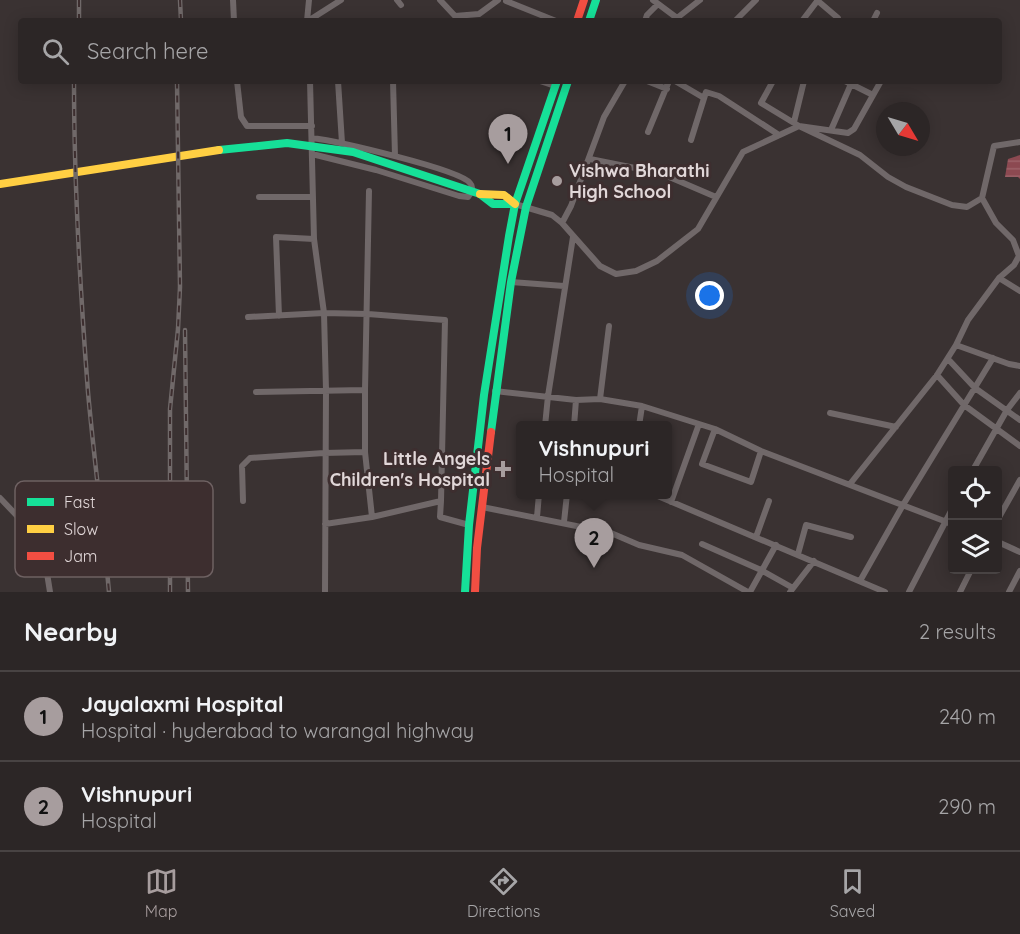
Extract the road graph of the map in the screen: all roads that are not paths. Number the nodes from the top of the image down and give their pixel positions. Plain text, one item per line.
1 (233, 0) edge
2 (309, 0) edge
3 (341, 0) edge
4 (440, 0) edge
5 (503, 0) edge
6 (584, 0) edge
7 (596, 0) edge
8 (700, 0) edge
9 (756, 0) edge
10 (818, 0) edge
11 (655, 2) edge
12 (878, 13) dead end
13 (234, 18) edge
14 (308, 18) edge
15 (313, 18) edge
16 (548, 18) edge
17 (578, 18) edge
18 (590, 18) edge
19 (646, 18) edge
20 (676, 18) edge
21 (681, 18) edge
22 (738, 18) edge
23 (804, 18) edge
24 (836, 18) edge
25 (875, 18) edge
26 (237, 84) edge
27 (310, 84) edge
28 (338, 84) edge
29 (393, 84) edge
30 (556, 84) edge
31 (567, 84) edge
32 (622, 84) edge
33 (656, 84) edge
34 (668, 84) edge
35 (680, 84) edge
36 (771, 84) edge
37 (804, 84) edge
38 (848, 84) edge
39 (850, 84) edge
40 (879, 84) edge
41 (667, 88) junction
42 (873, 95) junction
43 (705, 98) junction
44 (797, 124) junction
45 (312, 126) junction
46 (831, 130) junction
47 (648, 132) dead end
48 (779, 135) junction
49 (312, 138) junction
50 (691, 140) dead end
51 (1020, 142) edge
52 (342, 143) junction
53 (312, 154) junction
54 (395, 156) junction
55 (590, 159) junction
56 (0, 184) edge
57 (369, 191) dead end
58 (473, 192) junction
59 (260, 197) dead end
60 (313, 197) junction
61 (716, 197) junction
62 (982, 198) junction
63 (515, 204) junction
64 (526, 207) junction
65 (562, 223) junction
66 (573, 237) junction
67 (314, 239) junction
68 (999, 278) junction
69 (511, 282) junction
70 (564, 285) junction
71 (1020, 291) edge
72 (324, 313) junction
73 (368, 314) junction
74 (279, 316) junction
75 (248, 317) dead end
76 (609, 326) dead end
77 (956, 345) junction
78 (993, 358) junction
79 (948, 359) junction
80 (1020, 366) edge
81 (937, 375) junction
82 (975, 388) junction
83 (326, 390) junction
84 (365, 390) junction
85 (495, 391) junction
86 (256, 392) dead end
87 (1020, 393) edge
88 (548, 396) junction
89 (600, 399) junction
90 (576, 400) junction
91 (964, 405) junction
92 (642, 406) junction
93 (1007, 410) junction
94 (830, 413) dead end
95 (1020, 420) edge
96 (546, 421) edge
97 (574, 421) edge
98 (640, 421) edge
99 (699, 424) junction
100 (896, 427) junction
101 (996, 428) junction
102 (715, 429) junction
103 (1020, 446) edge
104 (761, 451) junction
105 (365, 452) junction
106 (324, 453) junction
107 (976, 466) edge
108 (1020, 480) edge
109 (850, 484) junction
110 (0, 498) edge
111 (539, 499) edge
112 (567, 499) edge
113 (663, 499) edge
114 (243, 501) dead end
115 (441, 501) junction
116 (769, 501) dead end
117 (671, 502) junction
118 (903, 505) junction
119 (482, 507) junction
120 (1002, 512) edge
121 (15, 514) edge
122 (372, 517) junction
123 (537, 517) junction
124 (564, 522) junction
125 (948, 523) edge
126 (325, 524) junction
127 (469, 525) junction
128 (948, 525) edge
129 (756, 537) junction
130 (851, 537) dead end
131 (702, 544) dead end
132 (1002, 544) edge
133 (776, 545) junction
134 (1020, 552) edge
135 (798, 554) junction
136 (814, 561) junction
137 (761, 570) junction
138 (1020, 571) edge
139 (969, 574) edge
140 (48, 577) edge
141 (860, 581) junction
142 (791, 590) edge
143 (50, 592) edge
144 (325, 592) edge
145 (465, 592) edge
146 (475, 592) edge
147 (749, 592) edge
148 (885, 592) edge
149 (909, 592) edge
150 (960, 592) edge
151 (1009, 592) edge

1 - 13 street
2 - 14 street
3 - 15 street
4 - 5 street
5 - 16 street
6 - 17 main road
7 - 18 main road
8 - 21 street
9 - 22 street
10 - 23 street
10 - 24 street
11 - 19 street
11 - 20 street
12 - 25 street
26 - 45 street
27 - 45 street
28 - 52 street
29 - 54 street
30 - 63 main road
31 - 64 main road
32 - 55 street
33 - 41 street
34 - 41 street
35 - 43 street
36 - 44 street
37 - 44 street
38 - 46 street
39 - 42 street
40 - 42 street
41 - 47 street
42 - 46 street
43 - 48 street
43 - 50 street
44 - 46 street
44 - 48 street
44 - 62 street
45 - 49 street
48 - 61 street
49 - 52 street
49 - 53 street
51 - 62 street
52 - 54 street
53 - 58 street
53 - 60 street
54 - 58 street
55 - 61 street
55 - 65 street
56 - 58 main road
57 - 73 street
58 - 63 main road
59 - 60 street
60 - 67 street
61 - 66 street
62 - 68 street
63 - 64 street
63 - 127 main road
64 - 65 street
64 - 69 main road
65 - 66 street
66 - 70 street
67 - 72 street
67 - 74 street
68 - 71 street
68 - 77 street
69 - 70 street
69 - 85 main road
70 - 88 street
72 - 73 street
72 - 74 street
72 - 83 street
73 - 84 street
73 - 115 street
74 - 75 street
76 - 89 street
77 - 78 street
77 - 79 street
78 - 80 street
78 - 82 street
79 - 81 street
79 - 82 street
81 - 91 street
81 - 100 street
82 - 91 street
82 - 93 street
83 - 84 street
83 - 86 street
83 - 106 street
84 - 105 street
85 - 88 street
85 - 119 main road
87 - 93 street
88 - 90 street
88 - 96 street
89 - 90 street
89 - 92 street
90 - 97 street
91 - 101 street
91 - 118 street
92 - 98 street
92 - 99 street
93 - 95 street
93 - 101 street
94 - 100 street
99 - 102 street
99 - 117 street
100 - 109 street
101 - 103 street
101 - 107 street
102 - 104 street
102 - 104 street
104 - 109 street
105 - 106 street
105 - 122 street
106 - 114 street
106 - 126 street
108 - 120 street
109 - 118 street
110 - 121 street
111 - 123 street
112 - 124 street
113 - 117 street
115 - 122 street
115 - 127 street
116 - 129 street
117 - 129 street
118 - 125 street
118 - 141 street
119 - 123 street
119 - 146 main road
122 - 126 street
123 - 124 street
124 - 147 street
126 - 144 street
127 - 145 main road
128 - 149 street
129 - 133 street
130 - 135 street
131 - 137 street
132 - 134 street
133 - 135 street
133 - 137 street
135 - 136 street
136 - 141 street
136 - 142 street
137 - 142 street
137 - 147 street
138 - 151 street
139 - 150 street
140 - 143 street
141 - 148 street

